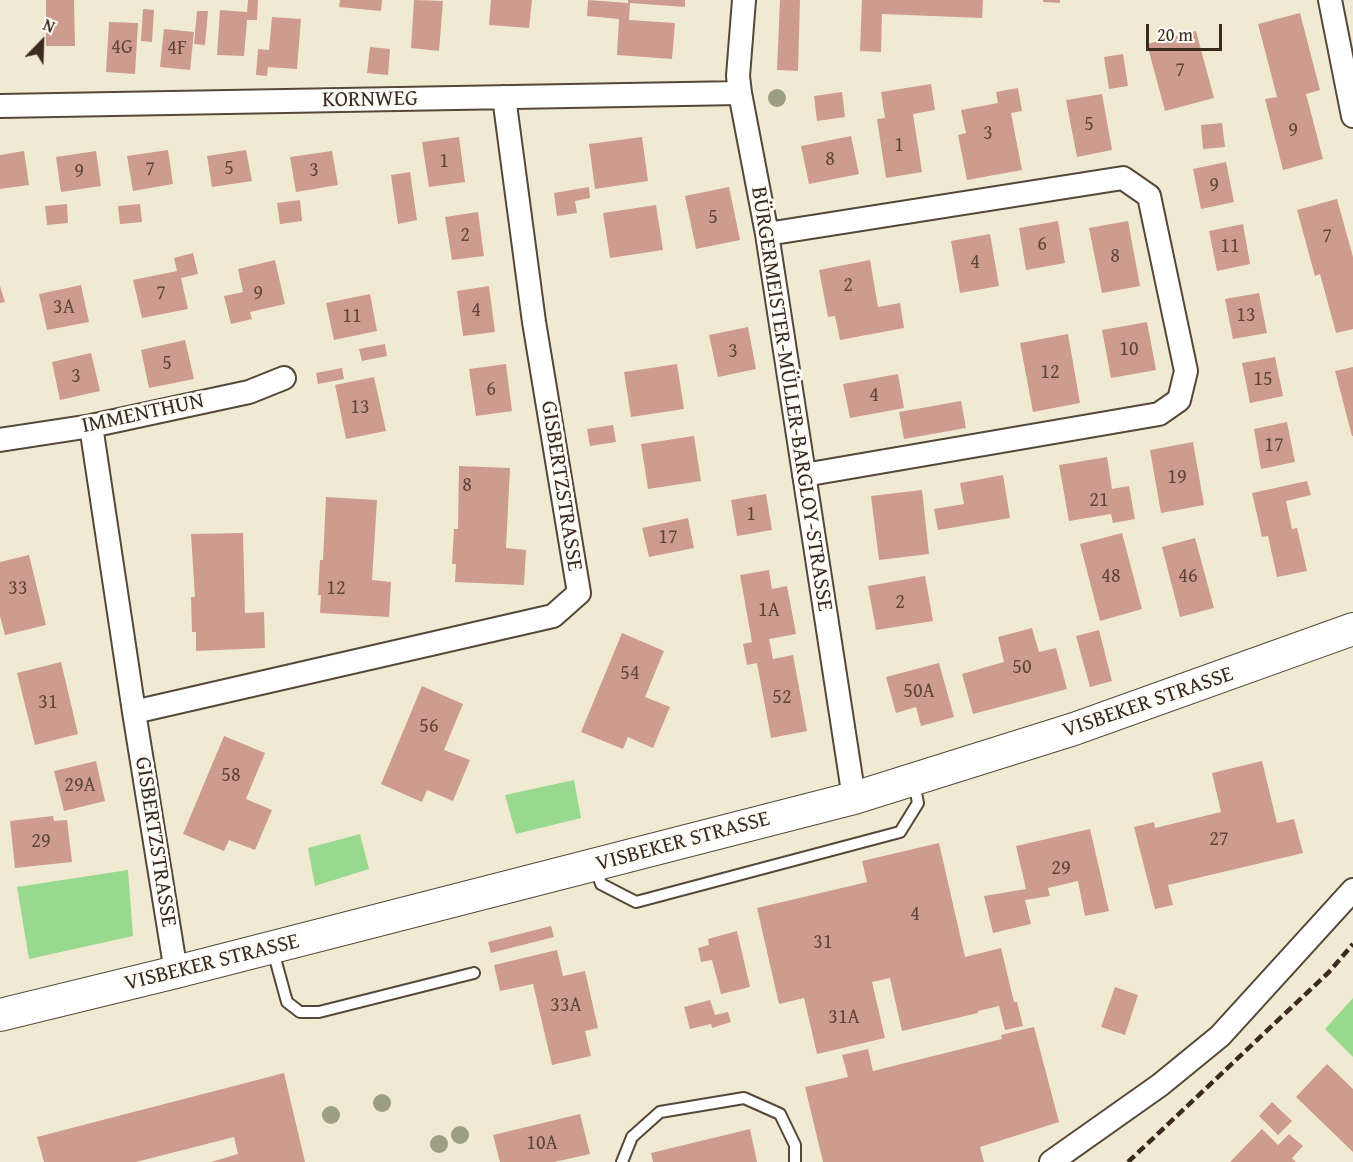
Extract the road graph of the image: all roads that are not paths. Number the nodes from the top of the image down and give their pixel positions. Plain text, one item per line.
1 (744, 0) edge
2 (1330, 0) edge
3 (740, 93) junction
4 (504, 98) junction
5 (0, 106) edge
6 (1353, 116) edge
7 (767, 234) junction
8 (284, 378) dead end
9 (92, 426) junction
10 (0, 440) edge
11 (804, 476) junction
12 (1353, 629) edge
13 (134, 712) junction
14 (914, 780) junction
15 (854, 798) junction
16 (594, 866) junction
17 (1353, 890) edge
18 (272, 948) junction
19 (176, 972) junction
20 (474, 972) dead end
21 (0, 1015) edge
22 (622, 1162) edge
23 (795, 1162) edge
24 (1051, 1162) edge

1 - 3 street, BÜRGERMEISTER-MÜLLER-BARGLOY-STRASSE
2 - 6 street
3 - 4 street, KORNWEG
3 - 7 street, BÜRGERMEISTER-MÜLLER-BARGLOY-STRASSE
4 - 5 street, KORNWEG
4 - 13 street, GISBERTZSTRASSE
7 - 11 street, BÜRGERMEISTER-MÜLLER-BARGLOY-STRASSE
7 - 11 street
8 - 9 street, IMMENTHUN
9 - 10 street, IMMENTHUN
9 - 13 street, GISBERTZSTRASSE
11 - 15 street, BÜRGERMEISTER-MÜLLER-BARGLOY-STRASSE
12 - 14 street, VISBEKER STRASSE
13 - 19 street, GISBERTZSTRASSE
14 - 15 street, VISBEKER STRASSE
14 - 16 lane
15 - 16 street, VISBEKER STRASSE
16 - 18 street, VISBEKER STRASSE
17 - 24 street
18 - 19 street, VISBEKER STRASSE
18 - 20 lane
19 - 21 street, VISBEKER STRASSE
22 - 23 lane

